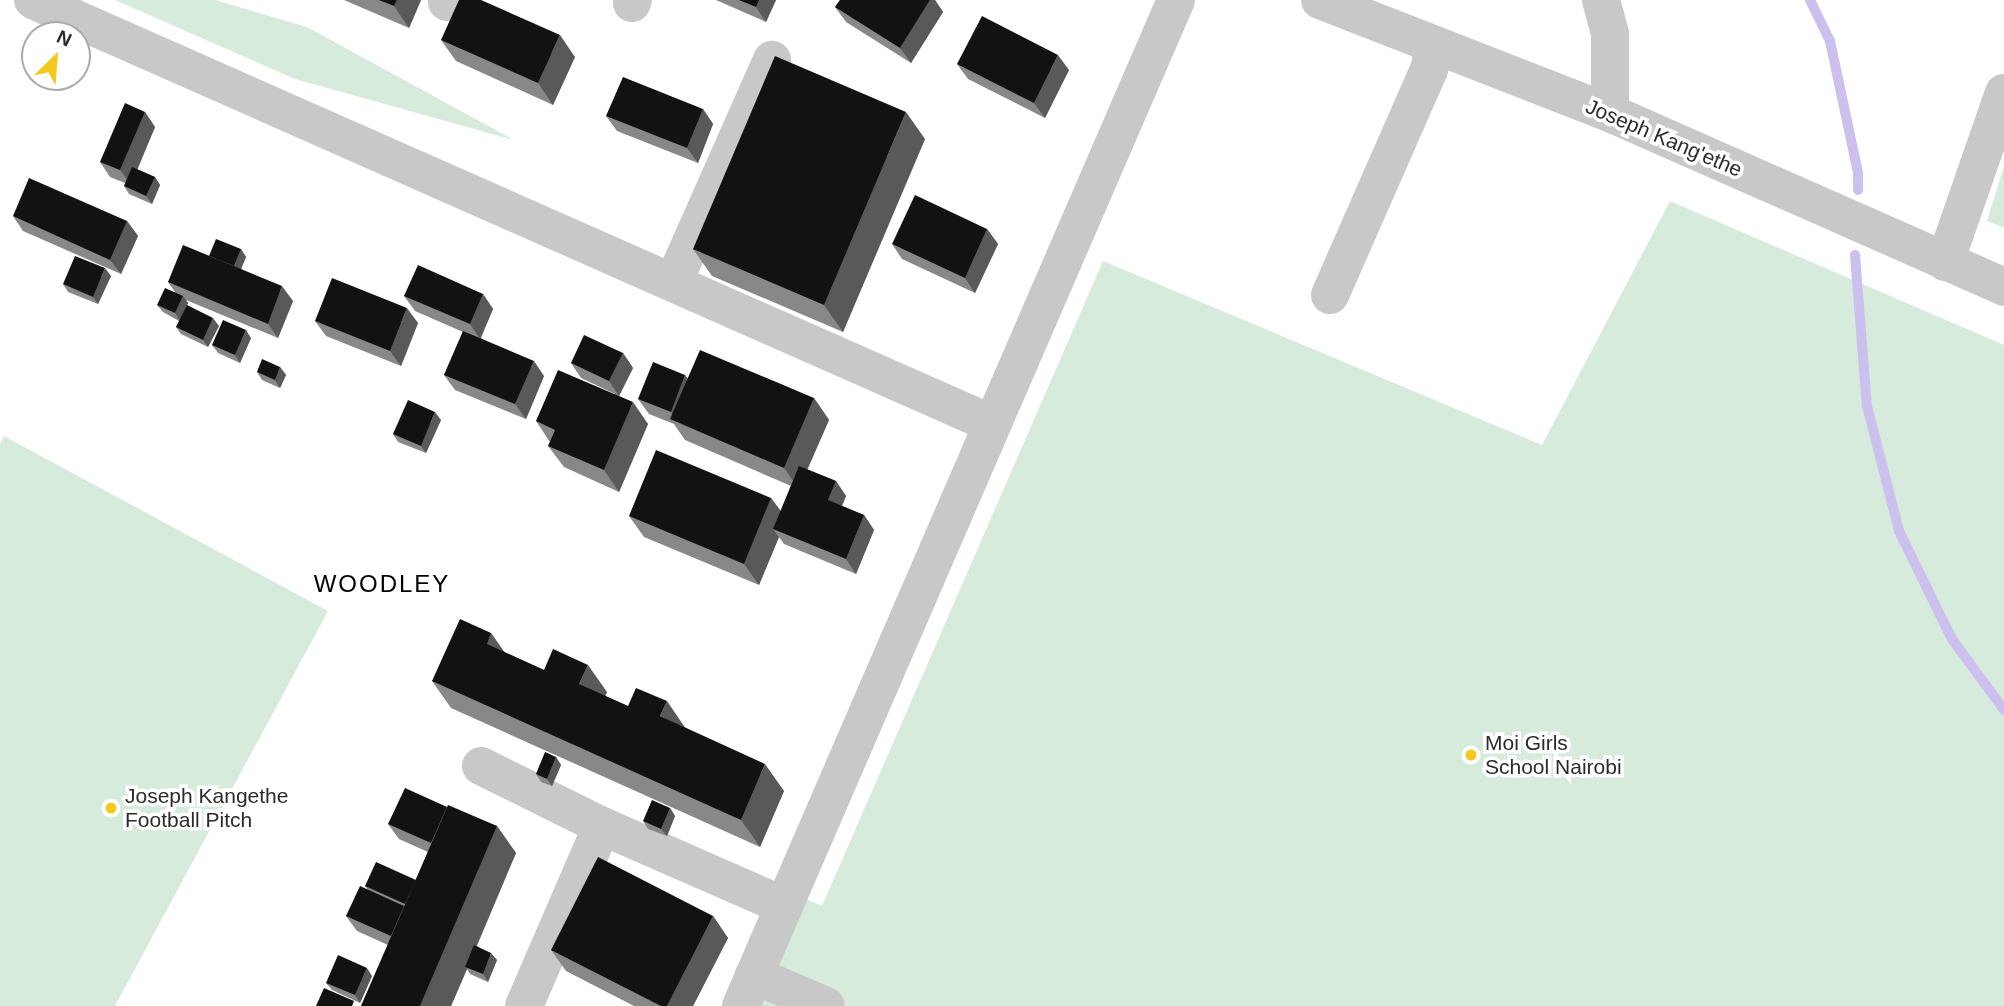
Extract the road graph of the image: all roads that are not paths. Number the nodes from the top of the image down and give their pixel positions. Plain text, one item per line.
1 (33, 0) edge
2 (1176, 0) edge
3 (1320, 0) edge
4 (1601, 0) edge
5 (1435, 46) junction
6 (772, 60) edge
7 (2004, 93) edge
8 (1610, 113) junction
9 (1945, 262) junction
10 (674, 281) junction
11 (2004, 287) edge
12 (1330, 295) dead end
13 (990, 423) junction
14 (481, 766) dead end
15 (603, 826) junction
16 (784, 906) junction
17 (748, 991) edge
18 (524, 1006) edge
19 (825, 1006) edge

1 - 10 street
2 - 13 street
3 - 5 street, Joseph Kang'ethe
4 - 8 street
5 - 8 street, Joseph Kang'ethe
5 - 12 street
6 - 10 street
7 - 9 street
8 - 9 street, Joseph Kang'ethe
9 - 11 street, Joseph Kang'ethe
10 - 13 street
13 - 16 street
14 - 15 street
15 - 16 street
15 - 18 street
16 - 17 street
17 - 19 street

